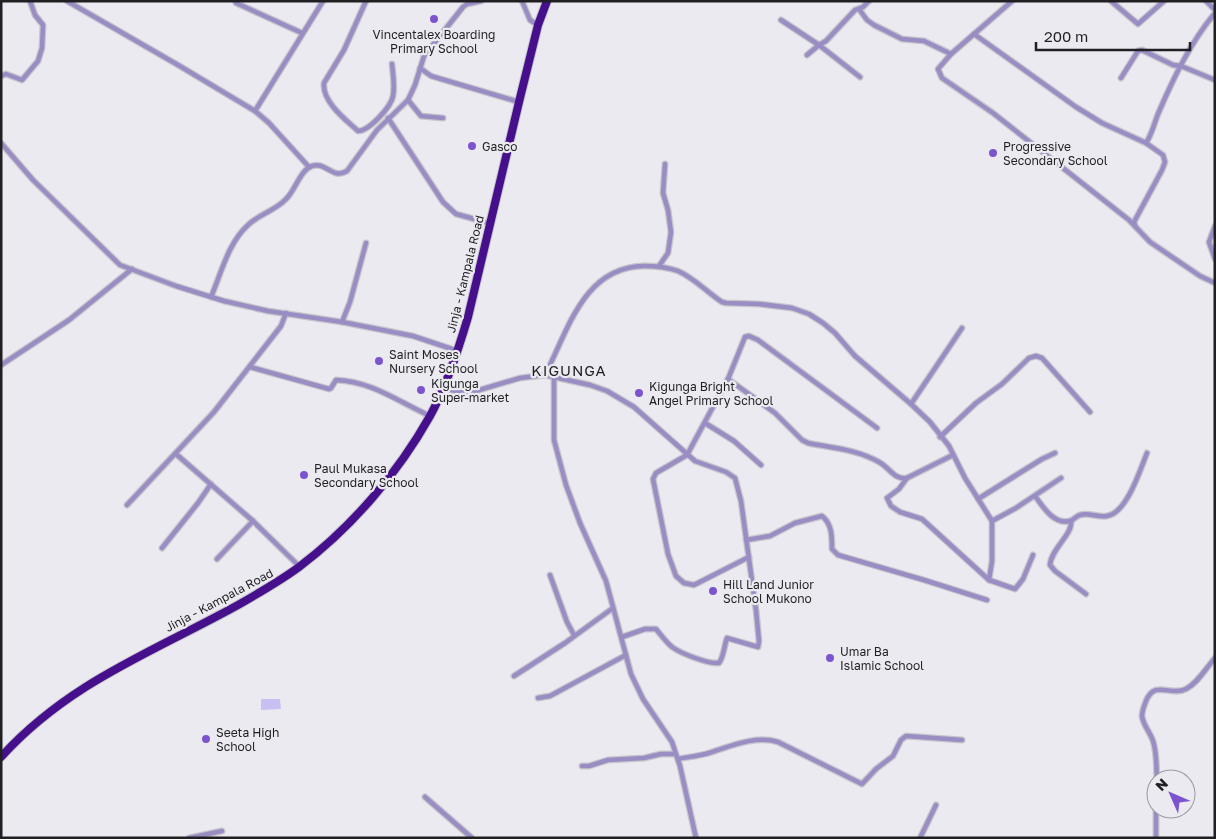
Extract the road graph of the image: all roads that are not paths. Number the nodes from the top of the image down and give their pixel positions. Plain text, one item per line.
1 (30, 1) edge
2 (67, 1) edge
3 (324, 1) edge
4 (366, 1) edge
5 (481, 1) edge
6 (522, 1) edge
7 (547, 1) edge
8 (869, 1) edge
9 (1012, 1) edge
10 (1111, 1) edge
11 (1164, 1) edge
12 (1206, 1) edge
13 (236, 3) dead end
14 (859, 9) junction
15 (1215, 11) edge
16 (781, 20) dead end
17 (538, 25) junction
18 (302, 33) junction
19 (974, 34) junction
20 (819, 45) junction
21 (951, 54) junction
22 (807, 55) dead end
23 (392, 64) dead end
24 (1181, 66) junction
25 (420, 68) junction
26 (1, 76) edge
27 (860, 77) dead end
28 (1121, 78) dead end
29 (1215, 80) edge
30 (408, 100) junction
31 (519, 102) junction
32 (255, 111) junction
33 (388, 118) junction
34 (443, 118) dead end
35 (1, 143) edge
36 (1146, 143) junction
37 (6, 148) junction
38 (1, 151) edge
39 (665, 164) dead end
40 (308, 167) junction
41 (489, 223) junction
42 (1136, 225) junction
43 (1215, 226) edge
44 (366, 243) dead end
45 (1215, 259) edge
46 (659, 266) junction
47 (132, 270) junction
48 (1215, 283) edge
49 (211, 297) junction
50 (286, 313) junction
51 (342, 322) junction
52 (962, 328) dead end
53 (458, 351) junction
54 (1, 365) edge
55 (250, 367) junction
56 (545, 376) junction
57 (554, 376) junction
58 (728, 379) junction
59 (442, 389) junction
60 (911, 404) junction
61 (1090, 412) dead end
62 (430, 416) junction
63 (705, 422) junction
64 (877, 428) dead end
65 (940, 437) junction
66 (1055, 453) dead end
67 (1147, 453) dead end
68 (176, 454) junction
69 (687, 455) junction
70 (953, 455) junction
71 (761, 465) dead end
72 (907, 478) junction
73 (1060, 478) dead end
74 (211, 484) junction
75 (1035, 496) junction
76 (978, 499) junction
77 (128, 505) dead end
78 (253, 521) junction
79 (992, 521) junction
80 (1071, 521) junction
81 (746, 540) junction
82 (162, 548) dead end
83 (1033, 556) dead end
84 (749, 557) junction
85 (217, 559) dead end
86 (300, 567) junction
87 (550, 575) dead end
88 (989, 580) junction
89 (1086, 594) dead end
90 (987, 600) dead end
91 (614, 608) junction
92 (574, 635) junction
93 (622, 637) junction
94 (626, 655) junction
95 (1215, 658) edge
96 (514, 676) dead end
97 (538, 698) dead end
98 (962, 740) dead end
99 (675, 754) junction
100 (1, 757) edge
101 (678, 759) junction
102 (582, 766) dead end
103 (1156, 769) edge
104 (425, 797) dead end
105 (936, 805) dead end
106 (1156, 819) edge
107 (222, 831) dead end
108 (189, 838) edge
109 (472, 838) edge
110 (696, 838) edge
111 (920, 838) edge
112 (1156, 838) edge

1 - 26 street
2 - 32 street
3 - 18 street
4 - 23 street
5 - 25 street
6 - 17 street
7 - 17 highway, Jinja - Kampala Road
8 - 14 street
9 - 19 street
10 - 11 street
12 - 15 street
13 - 18 street
14 - 20 street
14 - 21 street
15 - 24 street
16 - 20 street
17 - 31 highway, Jinja - Kampala Road
18 - 32 street
19 - 21 street
19 - 36 street
20 - 22 street
20 - 27 street
21 - 42 street
24 - 28 street
24 - 29 street
24 - 36 street
25 - 30 street
25 - 31 street
30 - 33 street
30 - 34 street
31 - 41 highway, Jinja - Kampala Road
32 - 40 street
33 - 40 street
33 - 41 street
35 - 37 street
36 - 42 street
37 - 38 street
37 - 47 street
39 - 46 street
40 - 49 street
41 - 53 highway, Jinja - Kampala Road
42 - 48 street
43 - 45 street
44 - 51 street
46 - 56 street
46 - 60 street
47 - 49 street
47 - 54 street
49 - 50 street
50 - 51 street
50 - 55 street
51 - 53 street
52 - 60 street
53 - 59 highway, Jinja - Kampala Road
55 - 62 street
55 - 68 street
56 - 57 street
56 - 59 street
57 - 69 street
57 - 91 street
58 - 63 street
58 - 64 street
58 - 72 street
59 - 62 highway, Jinja - Kampala Road
60 - 65 street
61 - 65 street
62 - 86 highway, Jinja - Kampala Road
63 - 69 street
63 - 71 street
65 - 70 street
66 - 76 street
67 - 80 street
68 - 74 street
68 - 77 street
69 - 81 street
69 - 84 street
70 - 72 street
70 - 76 street
72 - 88 street
73 - 75 street
74 - 78 street
74 - 82 street
75 - 79 street
75 - 80 street
76 - 79 street
78 - 85 street
78 - 86 street
79 - 88 street
80 - 89 street
81 - 84 street
81 - 90 street
83 - 88 street
84 - 93 street
86 - 100 highway, Jinja - Kampala Road
87 - 92 street
91 - 92 street
91 - 93 street
92 - 96 street
93 - 94 street
94 - 97 street
94 - 99 street
95 - 103 street
98 - 101 street
99 - 101 street
99 - 102 street
101 - 110 street
104 - 109 street
105 - 111 street
106 - 112 street
107 - 108 street

